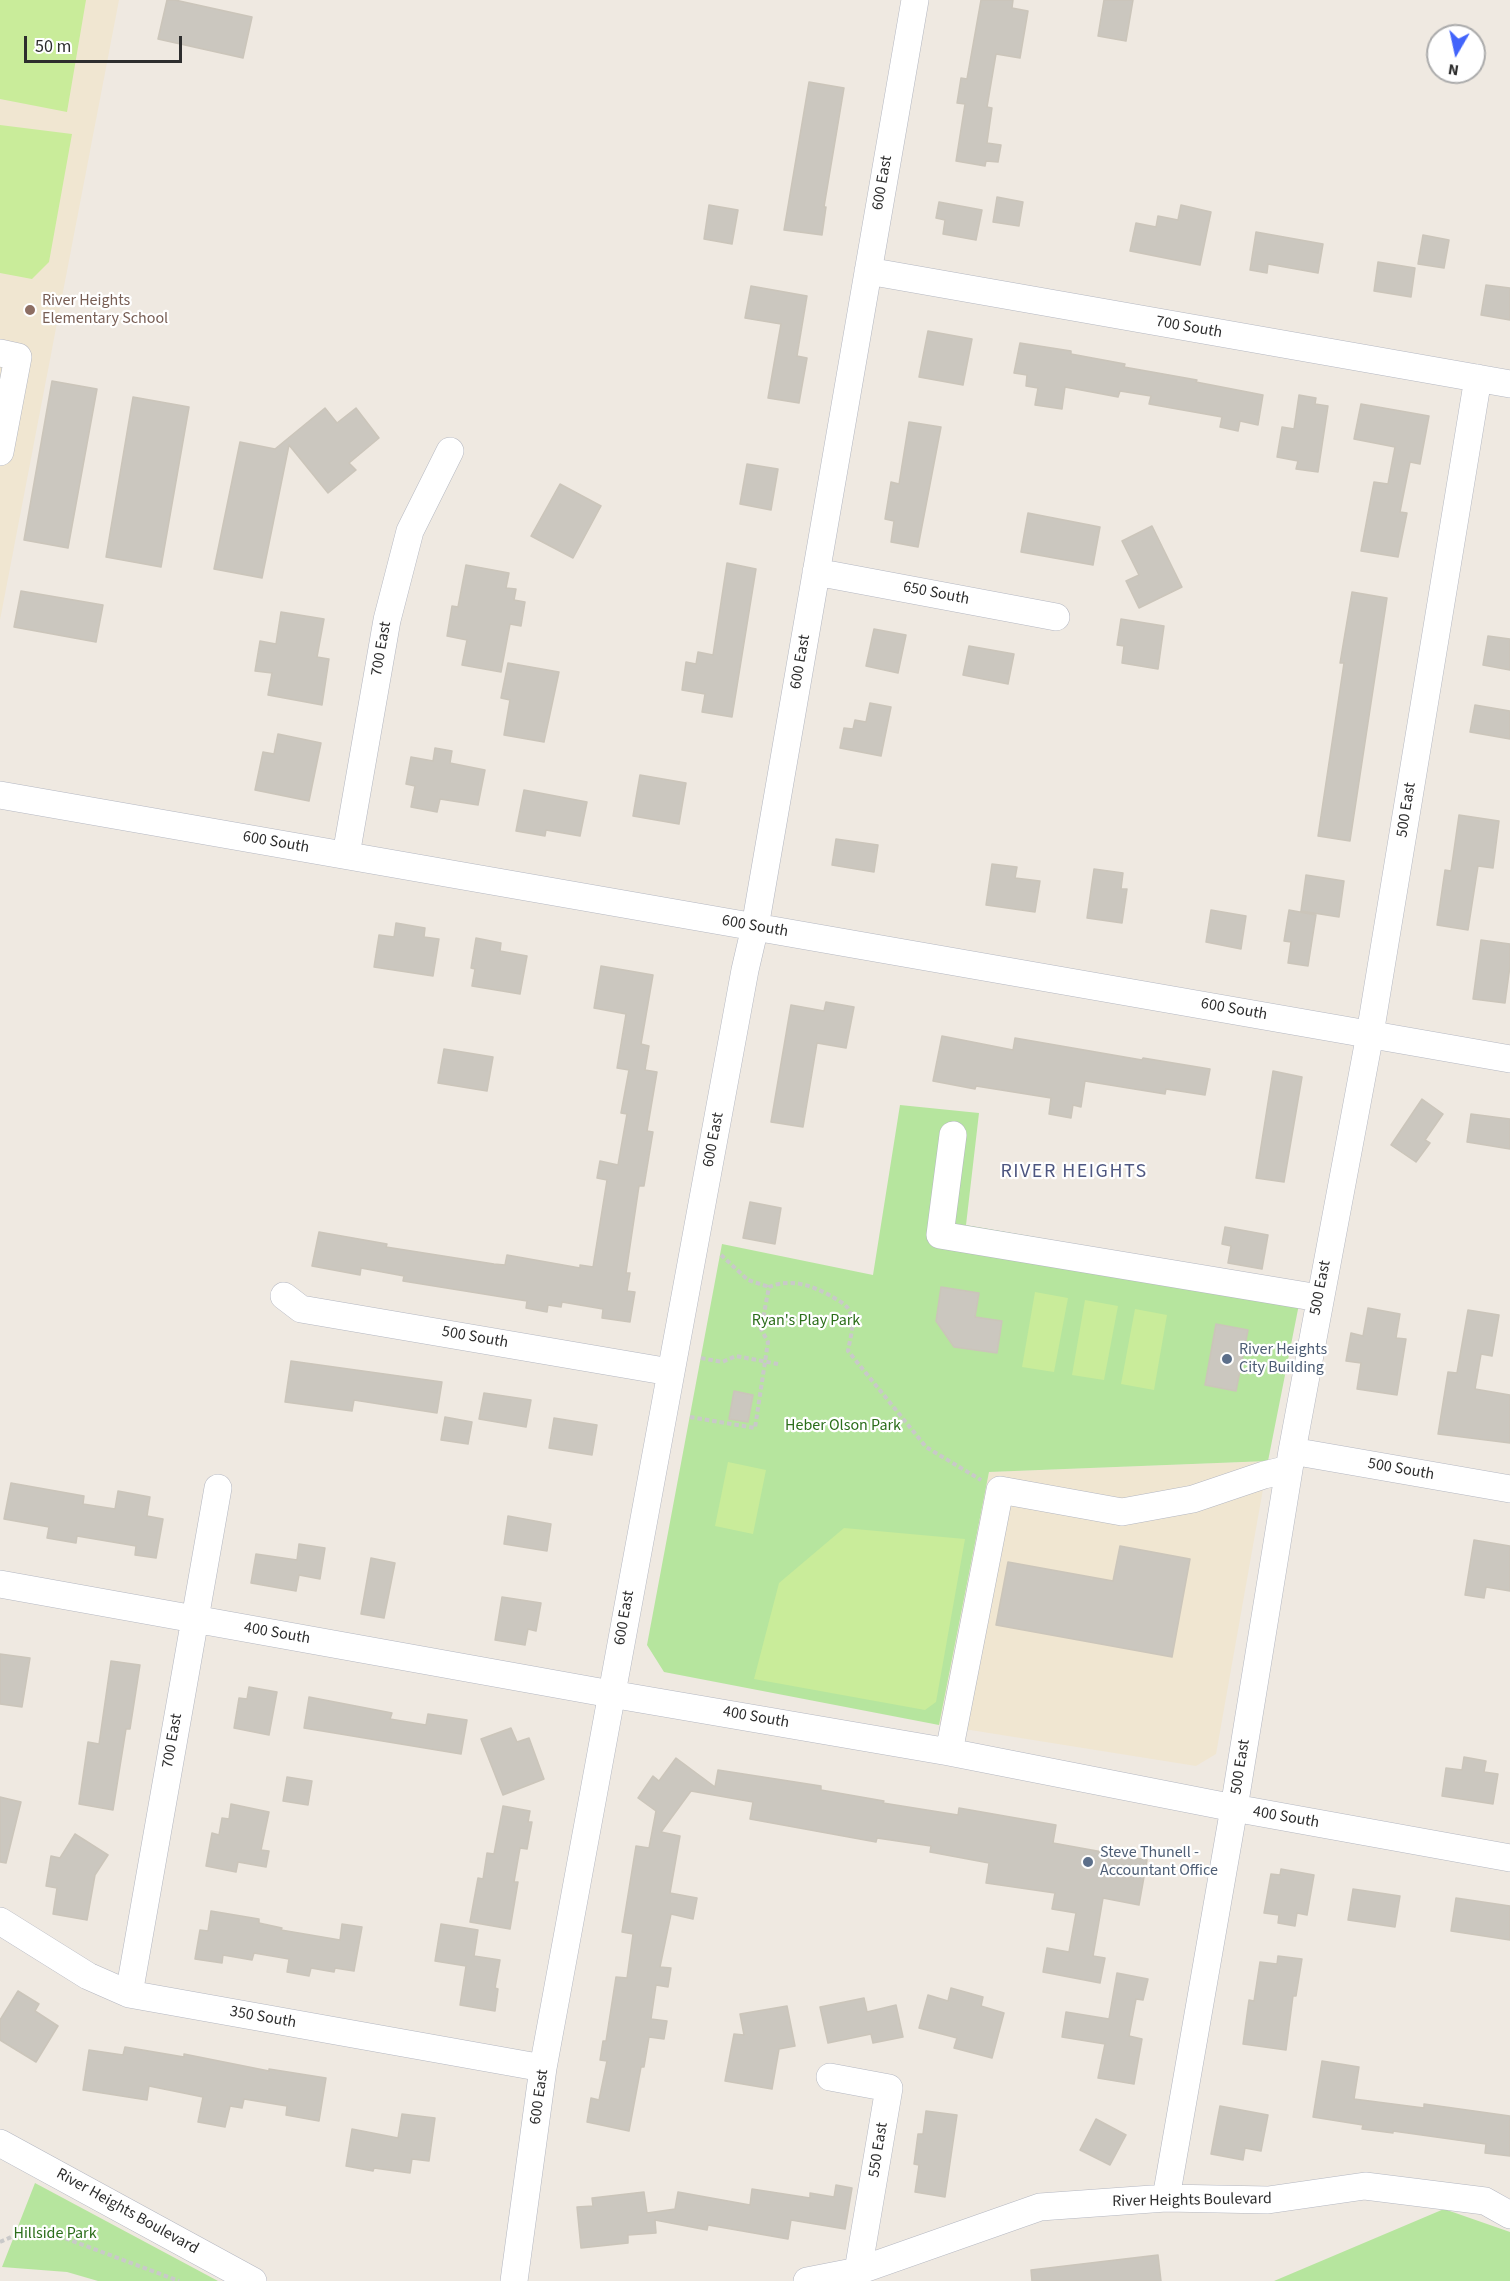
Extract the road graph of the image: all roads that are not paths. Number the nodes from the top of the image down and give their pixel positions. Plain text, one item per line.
1 (915, 0) edge
2 (868, 271) junction
3 (0, 353) edge
4 (1478, 378) junction
5 (1510, 384) edge
6 (450, 451) dead end
7 (0, 452) edge
8 (816, 572) junction
9 (1056, 617) dead end
10 (0, 795) edge
11 (346, 855) junction
12 (755, 927) junction
13 (1370, 1034) junction
14 (1510, 1059) edge
15 (953, 1135) dead end
16 (284, 1296) dead end
17 (1319, 1298) junction
18 (670, 1372) junction
19 (1290, 1460) junction
20 (218, 1488) dead end
21 (1510, 1489) edge
22 (0, 1584) edge
23 (195, 1619) junction
24 (611, 1694) junction
25 (950, 1752) junction
26 (1234, 1808) junction
27 (1510, 1858) edge
28 (0, 1922) edge
29 (129, 1994) junction
30 (543, 2068) junction
31 (830, 2077) dead end
32 (0, 2143) edge
33 (1166, 2198) junction
34 (1510, 2215) edge
35 (858, 2271) junction
36 (253, 2281) edge
37 (514, 2281) edge
38 (807, 2281) edge

1 - 2 street, 600 East
2 - 4 street, 700 South
2 - 8 street, 600 East
3 - 7 street
4 - 5 street, 700 South
4 - 13 street, 500 East
6 - 11 street, 700 East
8 - 9 street, 650 South
8 - 12 street, 600 East
10 - 11 street, 600 South
11 - 12 street, 600 South
12 - 13 street, 600 South
12 - 18 street, 600 East
13 - 14 street, 600 South
13 - 17 street, 500 East
15 - 17 street
16 - 18 street, 500 South
17 - 19 street, 500 East
18 - 24 street, 600 East
19 - 21 street, 500 South
19 - 25 street
19 - 26 street, 500 East
20 - 23 street, 700 East
22 - 23 street, 400 South
23 - 24 street, 400 South
23 - 29 street, 700 East
24 - 25 street, 400 South
24 - 30 street, 600 East
25 - 26 street, 400 South
26 - 27 street, 400 South
26 - 33 street, 500 East
28 - 29 street, 350 South
29 - 30 street, 350 South
30 - 37 street, 600 East
31 - 35 street, 550 East
32 - 36 street, River Heights Boulevard
33 - 34 street, River Heights Boulevard
33 - 35 street, River Heights Boulevard
35 - 38 street, River Heights Boulevard

